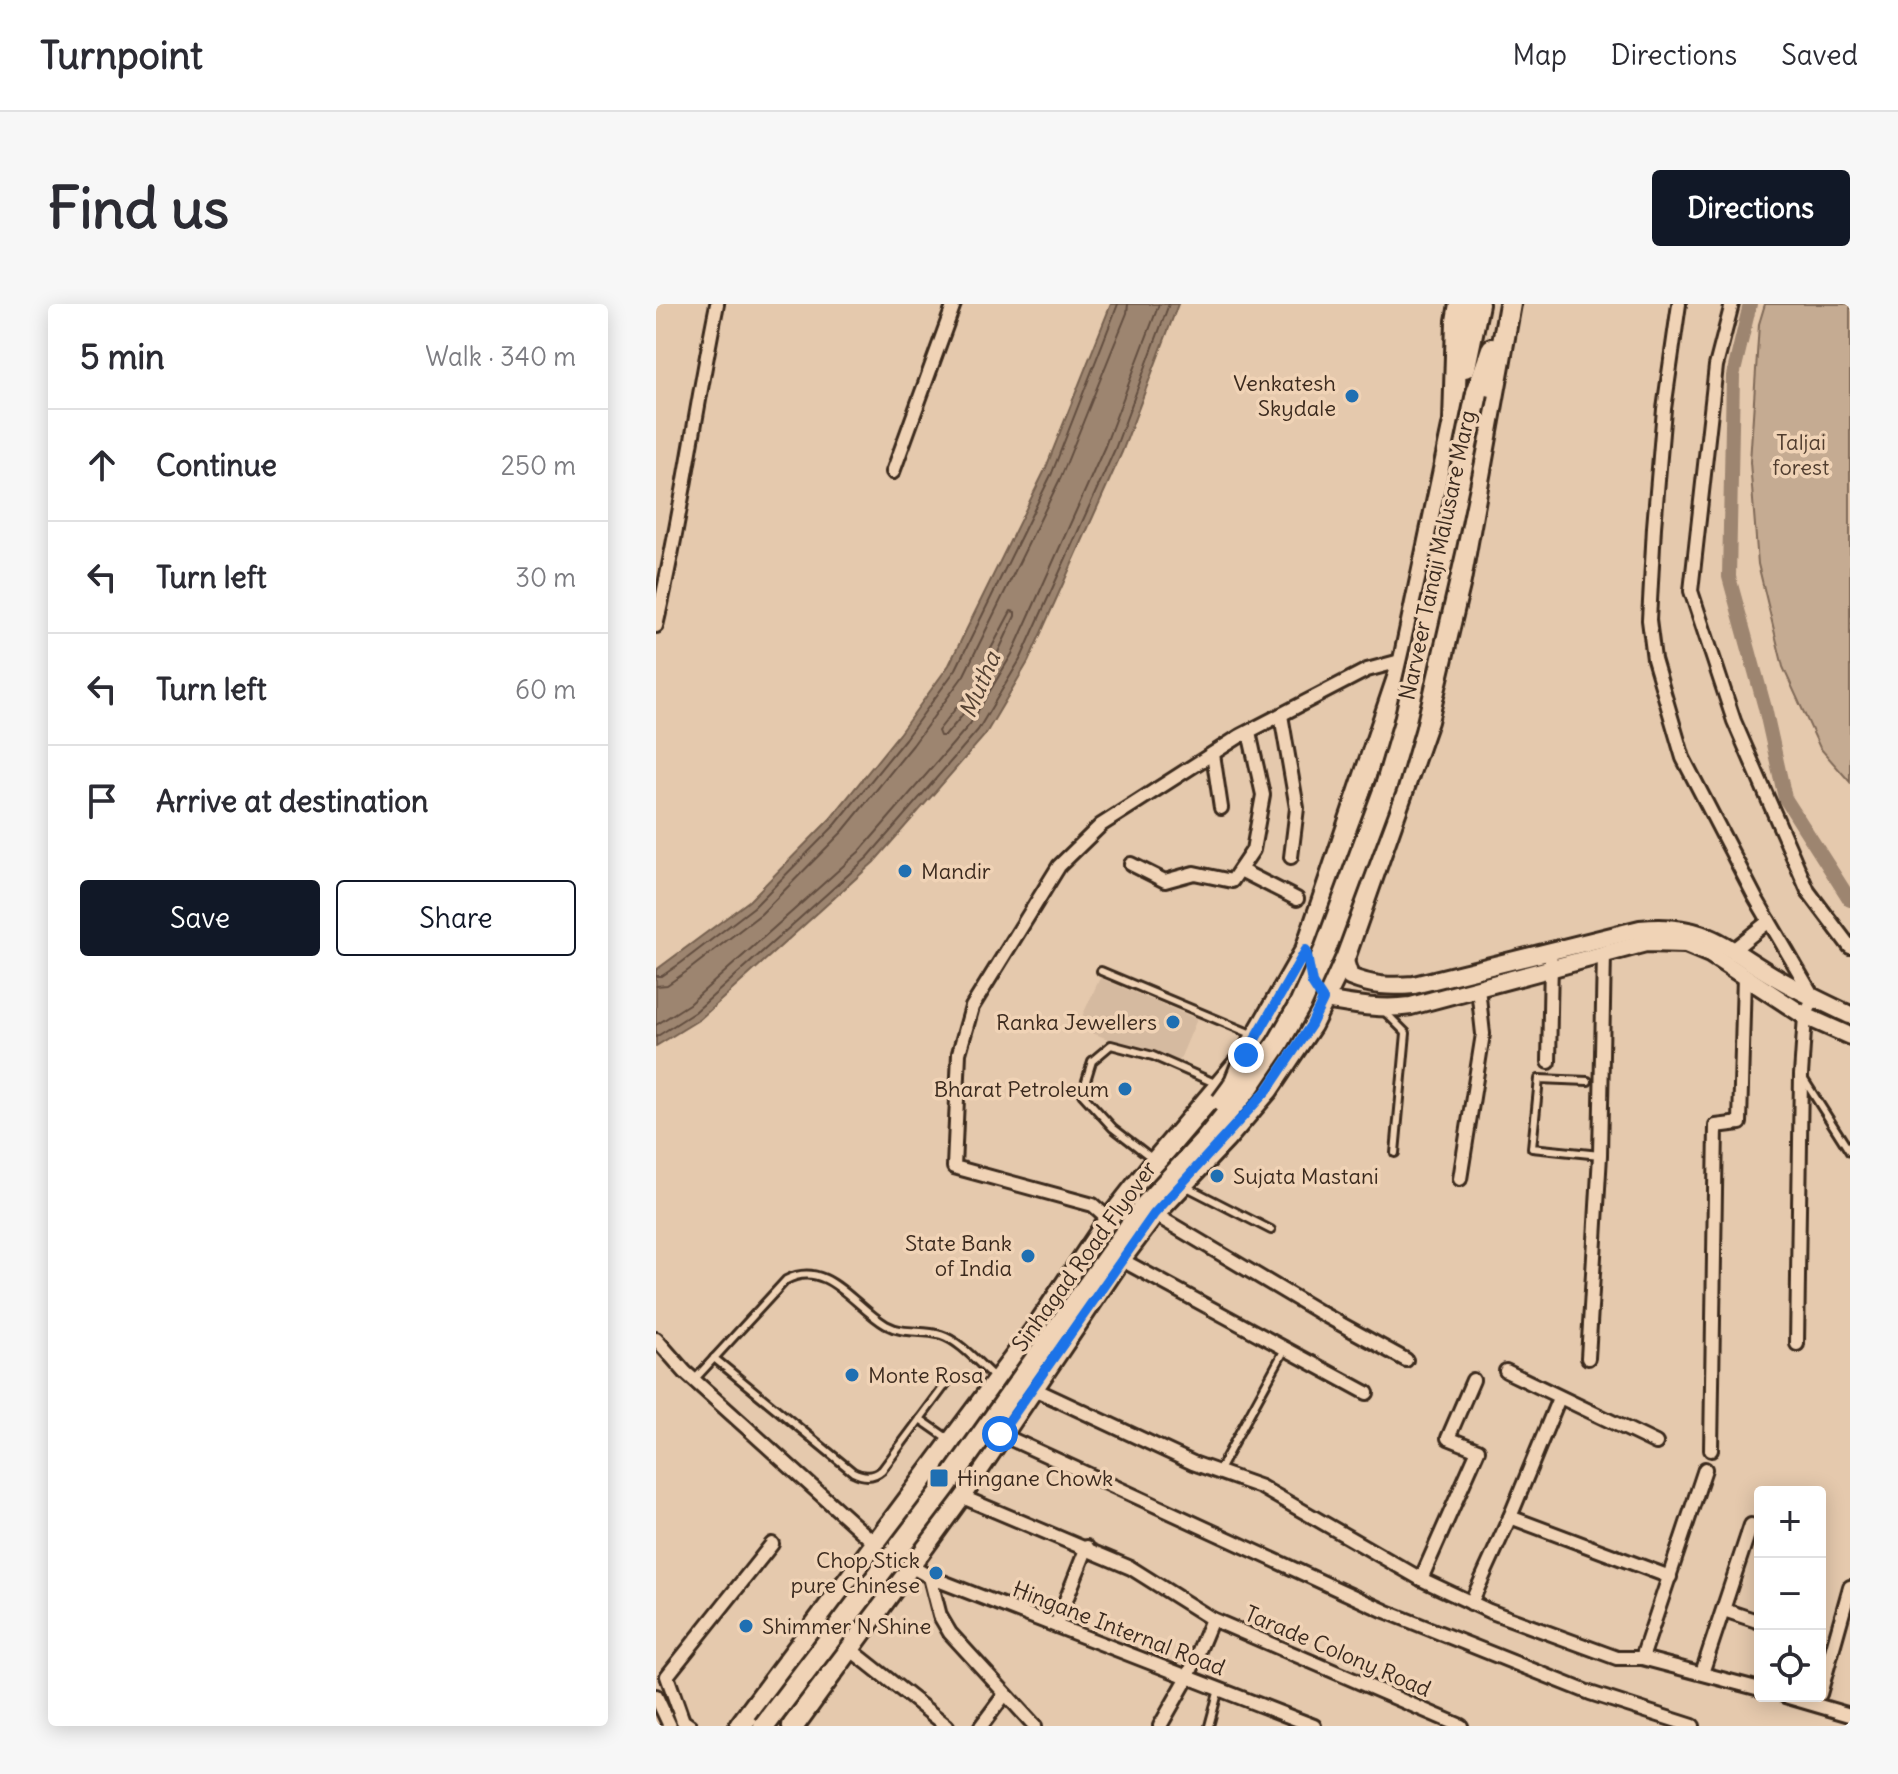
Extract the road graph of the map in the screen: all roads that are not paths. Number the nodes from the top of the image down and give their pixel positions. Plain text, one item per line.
1 (717, 304) edge
2 (954, 304) edge
3 (1460, 304) edge
4 (1478, 304) edge
5 (1679, 304) edge
6 (1732, 304) edge
7 (1508, 312) edge
8 (1454, 422) junction
9 (893, 472) dead end
10 (656, 626) edge
11 (1404, 660) junction
12 (1281, 715) junction
13 (1249, 732) junction
14 (1213, 754) junction
15 (1221, 808) dead end
16 (1291, 857) dead end
17 (1131, 864) dead end
18 (1240, 870) junction
19 (1297, 899) dead end
20 (1769, 921) junction
21 (1850, 947) edge
22 (1306, 950) junction
23 (1733, 950) junction
24 (1604, 954) junction
25 (1344, 958) junction
26 (1550, 960) junction
27 (1101, 971) dead end
28 (1744, 976) junction
29 (1478, 988) junction
30 (1814, 998) junction
31 (1323, 1000) junction
32 (1383, 1009) junction
33 (1850, 1015) edge
34 (1805, 1016) junction
35 (1257, 1036) junction
36 (1847, 1038) edge
37 (1246, 1055) junction
38 (1549, 1062) dead end
39 (1801, 1075) junction
40 (1588, 1081) dead end
41 (1221, 1086) junction
42 (1850, 1152) edge
43 (1395, 1153) dead end
44 (1600, 1155) junction
45 (1156, 1161) junction
46 (1460, 1179) dead end
47 (1181, 1185) junction
48 (1154, 1214) junction
49 (1110, 1220) junction
50 (1271, 1230) dead end
51 (1120, 1259) junction
52 (656, 1339) edge
53 (1797, 1344) dead end
54 (1285, 1349) junction
55 (714, 1358) junction
56 (1588, 1358) dead end
57 (1406, 1360) dead end
58 (1506, 1371) dead end
59 (694, 1380) junction
60 (949, 1380) dead end
61 (998, 1380) junction
62 (1473, 1380) dead end
63 (1032, 1388) junction
64 (1367, 1393) dead end
65 (1559, 1398) junction
66 (920, 1419) junction
67 (1000, 1434) junction
68 (952, 1442) junction
69 (1656, 1443) dead end
70 (1711, 1450) dead end
71 (1705, 1469) dead end
72 (1218, 1472) junction
73 (960, 1496) junction
74 (1510, 1517) junction
75 (1751, 1525) dead end
76 (772, 1544) dead end
77 (875, 1545) junction
78 (1087, 1547) junction
79 (910, 1566) junction
80 (930, 1577) junction
81 (1670, 1577) junction
82 (1421, 1579) junction
83 (1850, 1587) edge
84 (1471, 1603) junction
85 (1724, 1610) junction
86 (1212, 1619) junction
87 (1754, 1620) edge
88 (1056, 1625) junction
89 (850, 1649) junction
90 (1642, 1658) junction
91 (1702, 1673) junction
92 (1826, 1674) edge
93 (1188, 1677) junction
94 (1754, 1687) edge
95 (1219, 1689) junction
96 (1005, 1694) junction
97 (656, 1696) edge
98 (1825, 1702) edge
99 (1850, 1715) edge
100 (798, 1724) edge
101 (1030, 1724) edge
102 (670, 1726) edge
103 (690, 1726) edge
104 (740, 1726) edge
105 (755, 1726) edge
106 (764, 1726) edge
107 (947, 1726) edge
108 (981, 1726) edge
109 (1160, 1726) edge
110 (1209, 1726) edge
111 (1314, 1726) edge
112 (1461, 1726) edge
113 (1693, 1726) edge

1 - 10 street
2 - 9 street
3 - 8 main road, Narveer Tanaji Malusare Marg
4 - 8 main road, Narveer Tanaji Malusare Marg
5 - 20 street
6 - 21 street
7 - 25 main road, Narveer Tanaji Malusare Marg
7 - 106 main road, Sinhagad Road Flyover, bridge
8 - 11 main road, Narveer Tanaji Malusare Marg
11 - 12 street
11 - 22 main road, Narveer Tanaji Malusare Marg
12 - 13 street
12 - 16 street
13 - 14 street
13 - 18 street
14 - 15 street
14 - 49 street
17 - 18 street
18 - 19 street
20 - 23 street
20 - 30 street
22 - 31 street
22 - 35 main road, Narveer Tanaji Malusare Marg
23 - 26 street
23 - 30 street
24 - 26 street
24 - 28 street
24 - 44 street
25 - 26 street
25 - 31 main road, Narveer Tanaji Malusare Marg
26 - 29 street
26 - 38 street
27 - 35 lane
28 - 34 street
28 - 70 street
29 - 32 street
29 - 46 street
30 - 33 street
30 - 34 street
30 - 36 street
31 - 32 street
31 - 47 main road, Narveer Tanaji Malusare Marg
32 - 43 lane
34 - 36 street
34 - 39 street
35 - 37 main road, Narveer Tanaji Malusare Marg
37 - 41 main road, Narveer Tanaji Malusare Marg
37 - 105 main road, Sinhagad Road Flyover, bridge
39 - 42 lane
39 - 53 street
40 - 44 lane
41 - 45 main road, Narveer Tanaji Malusare Marg
41 - 45 lane
44 - 56 street
45 - 49 main road, Narveer Tanaji Malusare Marg
47 - 48 main road, Narveer Tanaji Malusare Marg
47 - 50 lane
48 - 51 main road, Narveer Tanaji Malusare Marg
48 - 57 street
49 - 61 main road, Narveer Tanaji Malusare Marg
51 - 54 street
51 - 63 main road, Narveer Tanaji Malusare Marg
52 - 59 street, Hingane Internal Road
54 - 64 street
54 - 72 lane
55 - 59 lane
55 - 61 lane
55 - 66 lane
58 - 65 street
59 - 77 street, Hingane Internal Road
60 - 66 lane
61 - 68 main road, Narveer Tanaji Malusare Marg
62 - 82 street
63 - 67 main road, Narveer Tanaji Malusare Marg
63 - 72 street
65 - 69 street
65 - 74 street
66 - 68 lane
67 - 73 main road, Narveer Tanaji Malusare Marg
67 - 113 street
68 - 77 main road, Narveer Tanaji Malusare Marg
71 - 81 street
72 - 82 street
73 - 78 street
73 - 79 main road, Narveer Tanaji Malusare Marg
74 - 81 street
74 - 84 street
75 - 85 street
76 - 103 street
77 - 79 street, Hingane Internal Road
77 - 104 main road, Narveer Tanaji Malusare Marg
78 - 86 street
78 - 88 street
79 - 80 street, Hingane Internal Road
79 - 89 main road, Narveer Tanaji Malusare Marg
80 - 88 street, Hingane Internal Road
80 - 96 street
81 - 90 street
82 - 84 street
83 - 92 street
84 - 90 street
85 - 87 street
85 - 91 street
86 - 93 street, Tarade Colony Road
86 - 112 street, Tarade Colony Road
88 - 93 street, Hingane Internal Road
89 - 100 main road, Narveer Tanaji Malusare Marg
89 - 107 street
90 - 91 street
91 - 94 street
93 - 95 street, Hingane Internal Road
93 - 109 street, Tarade Colony Road
95 - 110 lane
95 - 111 street, Hingane Internal Road
96 - 101 street
96 - 108 street
97 - 102 street
98 - 99 street

